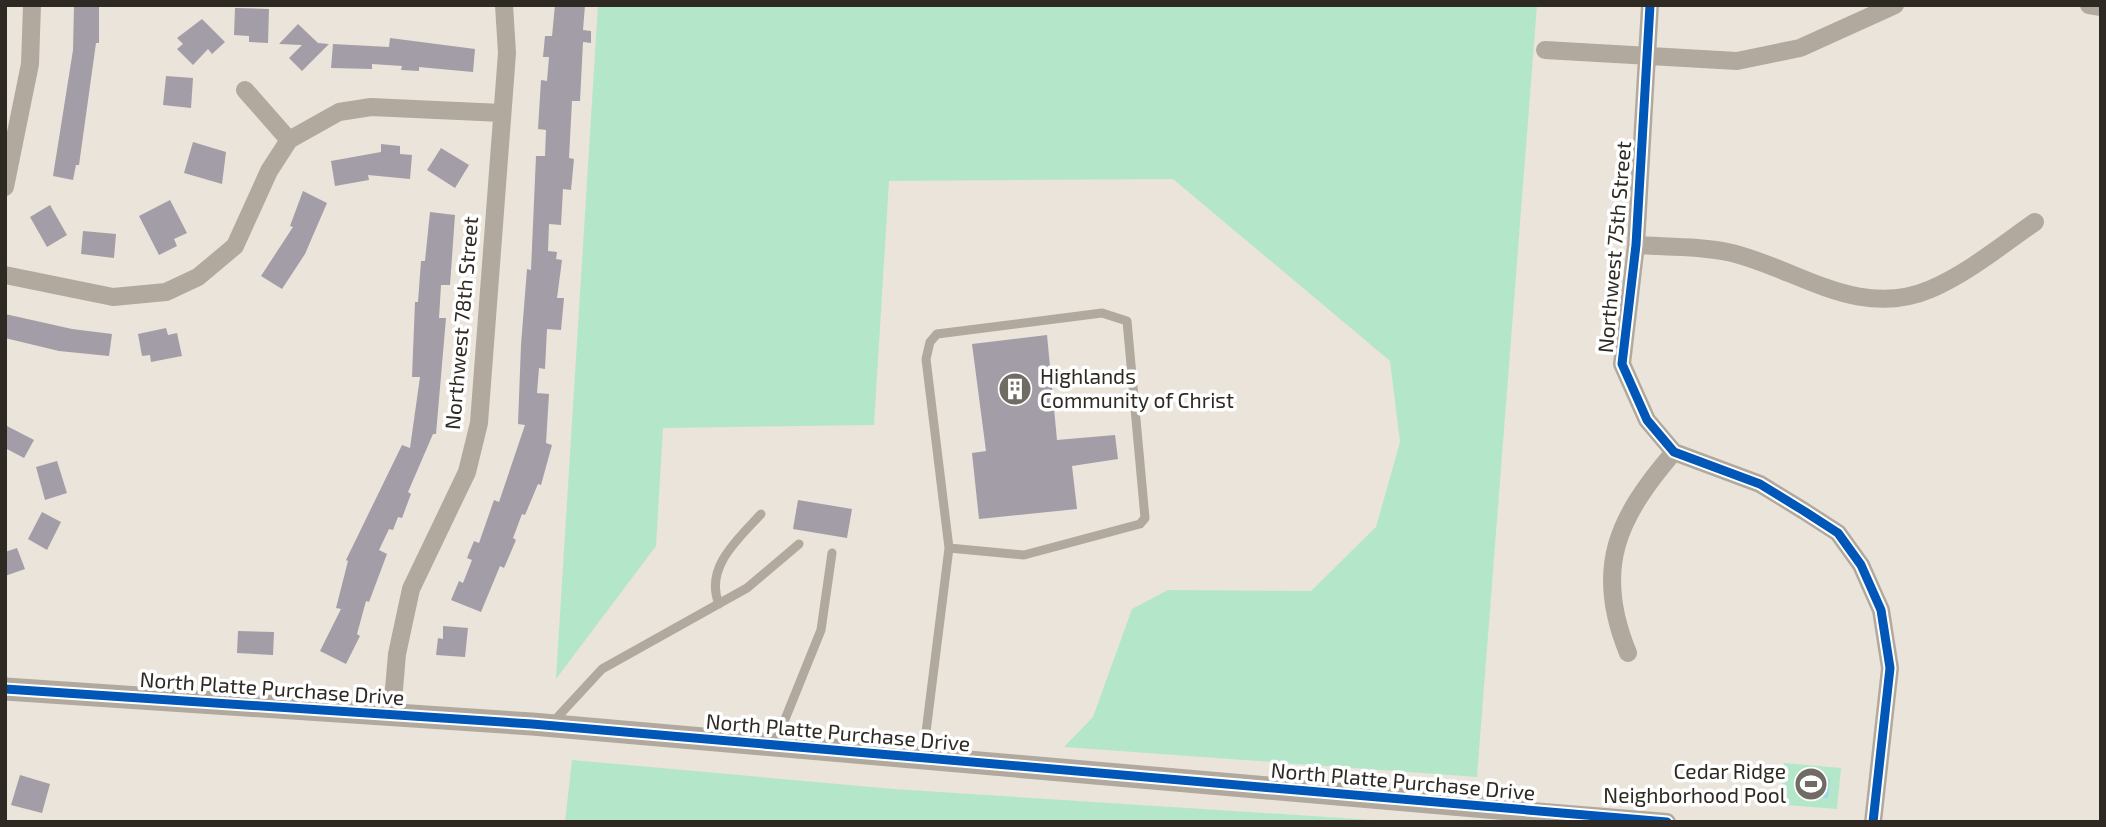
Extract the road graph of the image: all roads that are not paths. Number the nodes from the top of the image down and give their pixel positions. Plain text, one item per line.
1 (32, 5) edge
2 (504, 5) edge
3 (1650, 5) edge
4 (1895, 5) edge
5 (1545, 50) dead end
6 (1646, 57) junction
7 (244, 90) dead end
8 (502, 113) junction
9 (289, 140) junction
10 (5, 187) edge
11 (2035, 222) dead end
12 (1636, 245) junction
13 (5, 275) edge
14 (1674, 452) junction
15 (761, 514) dead end
16 (799, 544) dead end
17 (949, 548) junction
18 (832, 553) dead end
19 (719, 604) junction
20 (1628, 653) dead end
21 (5, 689) edge
22 (392, 713) junction
23 (550, 726) junction
24 (774, 745) junction
25 (922, 758) junction
26 (1520, 816) edge
27 (1667, 822) edge
28 (1873, 822) edge

1 - 10 street
2 - 8 street, Northwest 78th Street
3 - 6 street, Northwest 75th Street
4 - 6 street
5 - 6 street
6 - 12 street, Northwest 75th Street
7 - 9 street
8 - 9 street
8 - 22 street, Northwest 78th Street
9 - 13 street
11 - 12 street
12 - 14 street, Northwest 75th Street
14 - 20 street
14 - 28 street, Northwest 75th Street
15 - 19 lane
16 - 19 lane
17 - 17 lane
17 - 25 lane
18 - 24 lane
19 - 23 lane
21 - 22 street, North Platte Purchase Drive
22 - 23 street, North Platte Purchase Drive
23 - 24 street, North Platte Purchase Drive
24 - 25 street, North Platte Purchase Drive
25 - 26 street, North Platte Purchase Drive
26 - 27 street, North Platte Purchase Drive

